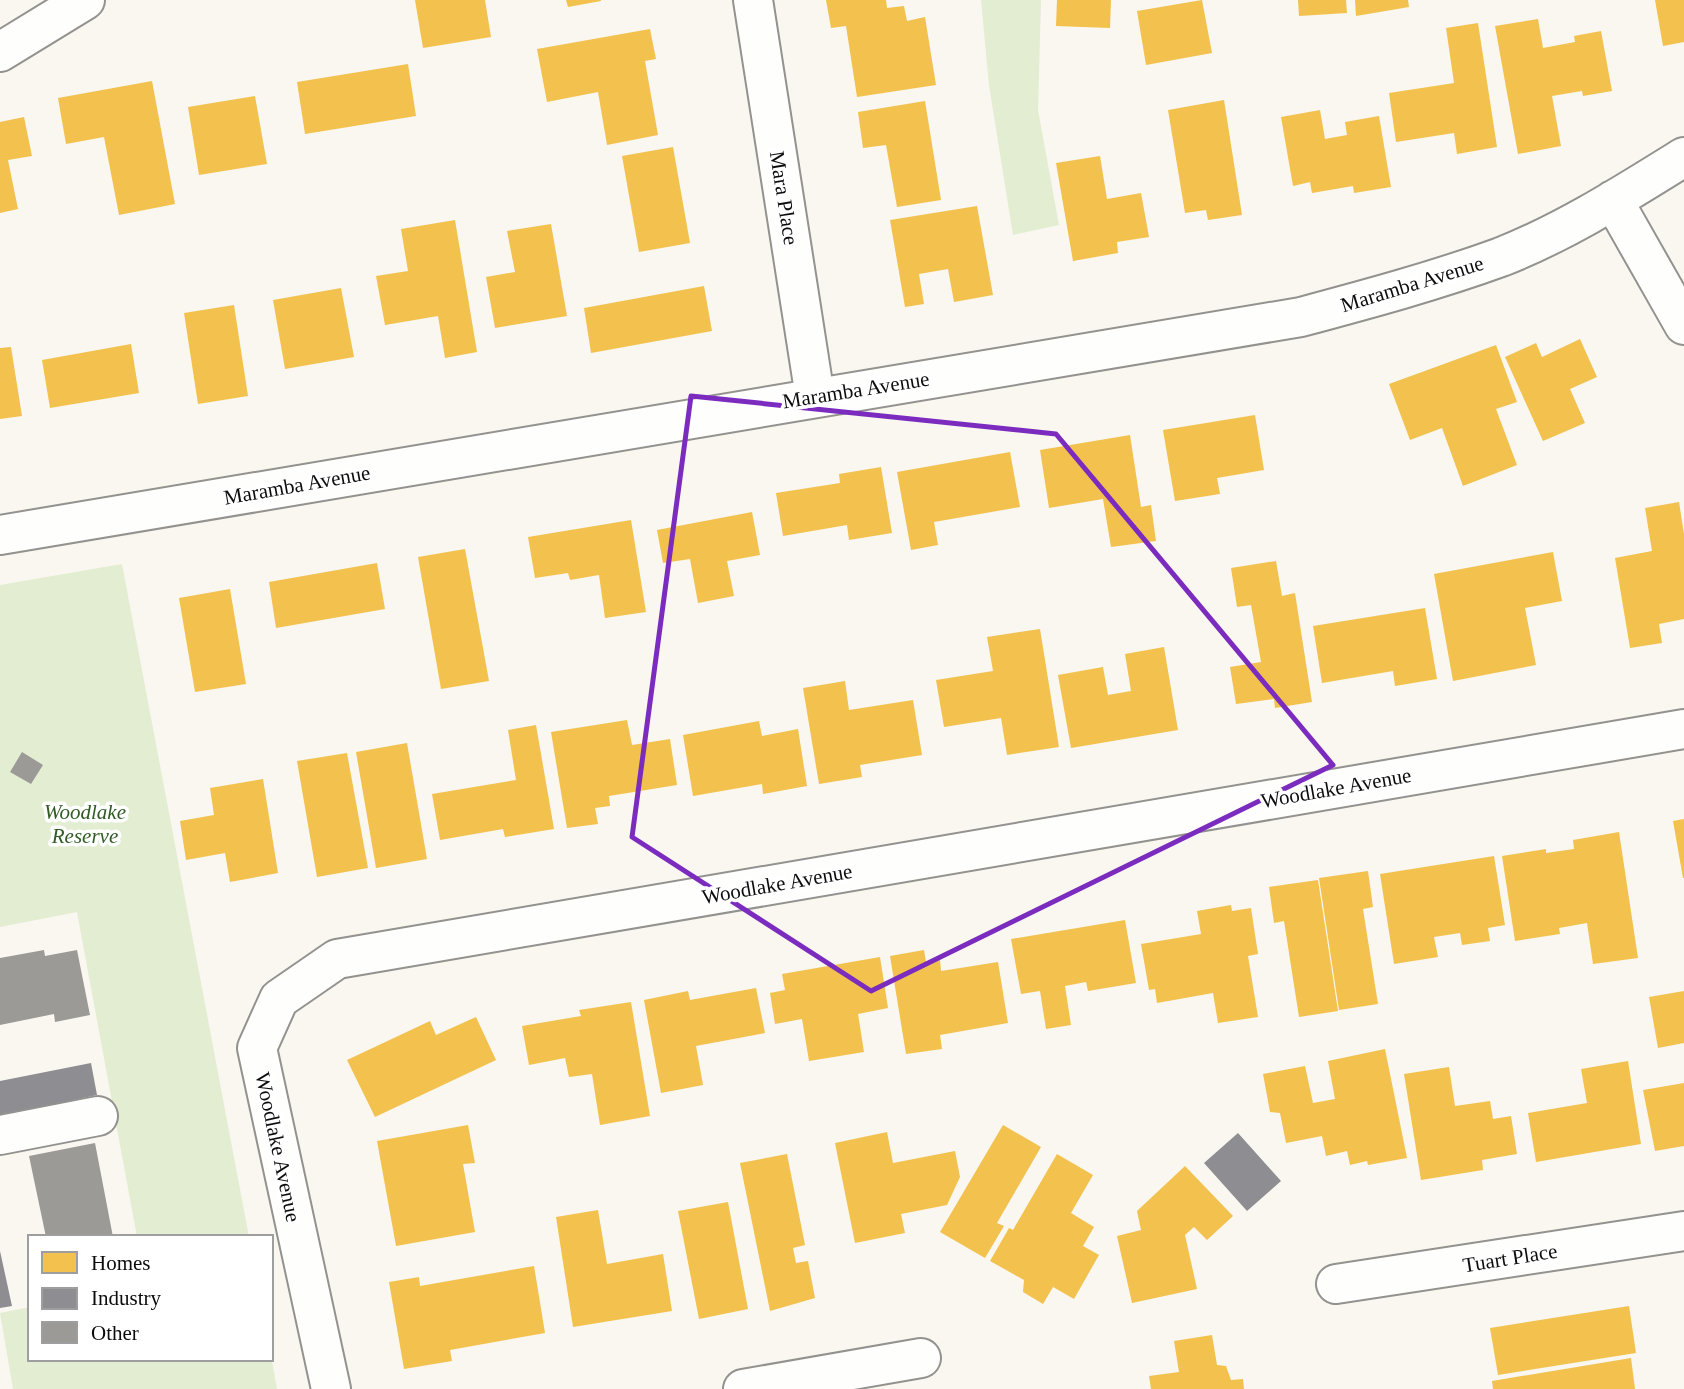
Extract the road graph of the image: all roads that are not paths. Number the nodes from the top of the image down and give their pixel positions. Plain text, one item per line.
1 (85, 0) edge
2 (753, 0) edge
3 (0, 52) edge
4 (1684, 157) edge
5 (1613, 200) junction
6 (1684, 325) edge
7 (815, 397) junction
8 (0, 535) edge
9 (1684, 729) edge
10 (98, 1116) dead end
11 (0, 1136) edge
12 (1684, 1231) edge
13 (1336, 1284) dead end
14 (921, 1358) dead end
15 (331, 1389) edge
16 (743, 1389) edge

1 - 3 street
2 - 7 street, Mara Place
4 - 5 street, Maramba Avenue
5 - 6 street
5 - 7 street, Maramba Avenue
7 - 8 street, Maramba Avenue
9 - 15 street, Woodlake Avenue
10 - 11 street
12 - 13 street, Tuart Place
14 - 16 street

